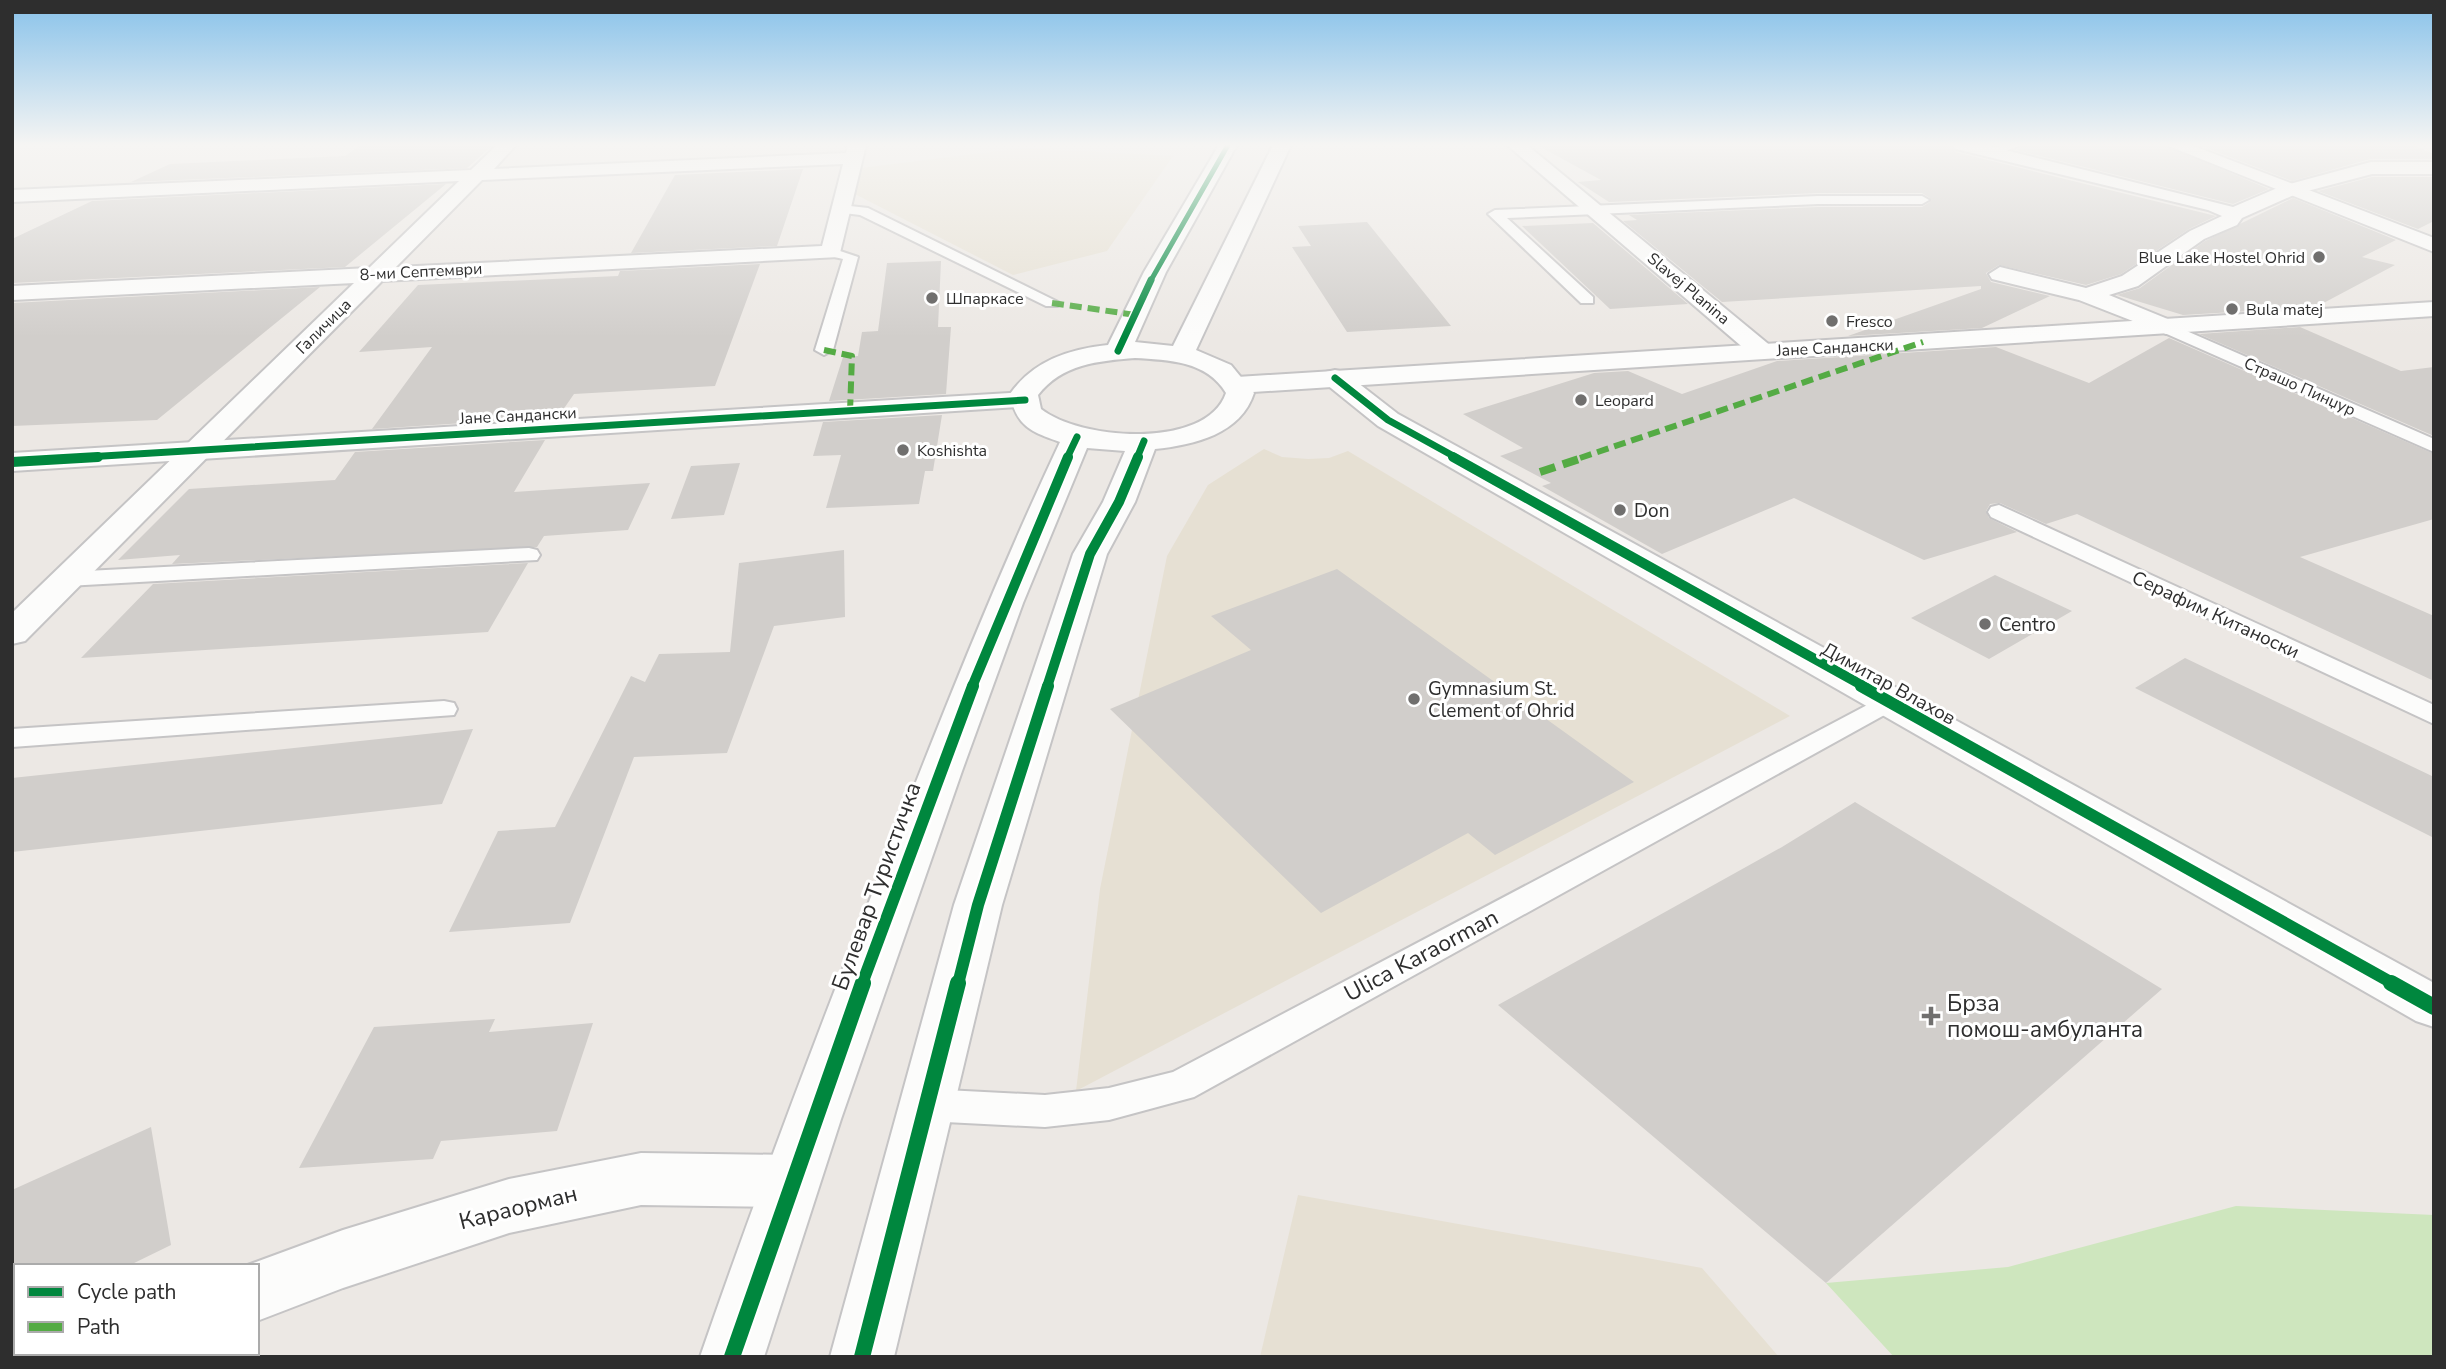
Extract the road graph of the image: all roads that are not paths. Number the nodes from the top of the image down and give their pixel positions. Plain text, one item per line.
1 (441, 209) edge
2 (841, 209) joint
3 (1191, 209) edge
4 (1251, 209) edge
5 (1620, 209) edge
6 (2221, 209) edge
7 (2244, 209) edge
8 (2338, 209) edge
9 (1595, 210) junction
10 (2232, 214) junction
11 (2434, 246) edge
12 (831, 252) junction
13 (376, 273) junction
14 (2000, 274) dead end
15 (12, 293) edge
16 (2087, 295) junction
17 (1587, 300) dead end
18 (1052, 303) dead end
19 (2434, 309) edge
20 (2166, 327) junction
21 (824, 350) dead end
22 (1118, 351) junction
23 (1763, 352) junction
24 (1181, 355) junction
25 (1335, 378) junction
26 (1237, 385) junction
27 (1025, 400) junction
28 (1077, 437) junction
29 (1144, 441) junction
30 (2434, 446) edge
31 (200, 448) junction
32 (12, 461) edge
33 (1998, 512) dead end
34 (529, 555) dead end
35 (67, 579) junction
36 (12, 633) edge
37 (1888, 702) junction
38 (444, 709) dead end
39 (2434, 716) edge
40 (12, 738) edge
41 (2434, 1007) edge
42 (926, 1105) junction
43 (790, 1181) junction
44 (259, 1290) edge
45 (732, 1357) edge
46 (862, 1357) edge

1 - 13 street, Галичица
2 - 12 street
2 - 18 lane
3 - 22 street
4 - 24 street
5 - 9 lane
6 - 10 street
7 - 10 street
8 - 11 street
9 - 17 lane
9 - 23 street, Slavej Planina
10 - 16 street
12 - 13 street, 8-ми Септември
12 - 21 lane
13 - 15 street, 8-ми Септември
13 - 31 street, Галичица
14 - 16 street
16 - 20 street
19 - 20 street, Јане Сандански
20 - 23 street, Јане Сандански
20 - 30 lane, Страшо Пинџур
22 - 24 street
22 - 27 street
23 - 25 street, Јане Сандански
24 - 26 street
25 - 26 street, Јане Сандански
25 - 37 street, Димитар Влахов
26 - 29 street
27 - 28 street
27 - 31 street, Јане Сандански
28 - 29 street
28 - 43 street, Булевар Туристичка
29 - 42 street
31 - 32 street, Јане Сандански
31 - 35 street
33 - 39 lane, Серафим Китаноски
34 - 35 lane
35 - 36 street
37 - 41 street, Димитар Влахов
37 - 42 lane, Ulica Karaorman
38 - 40 lane
42 - 46 street
43 - 44 street, Караорман
43 - 45 street, Булевар Туристичка

